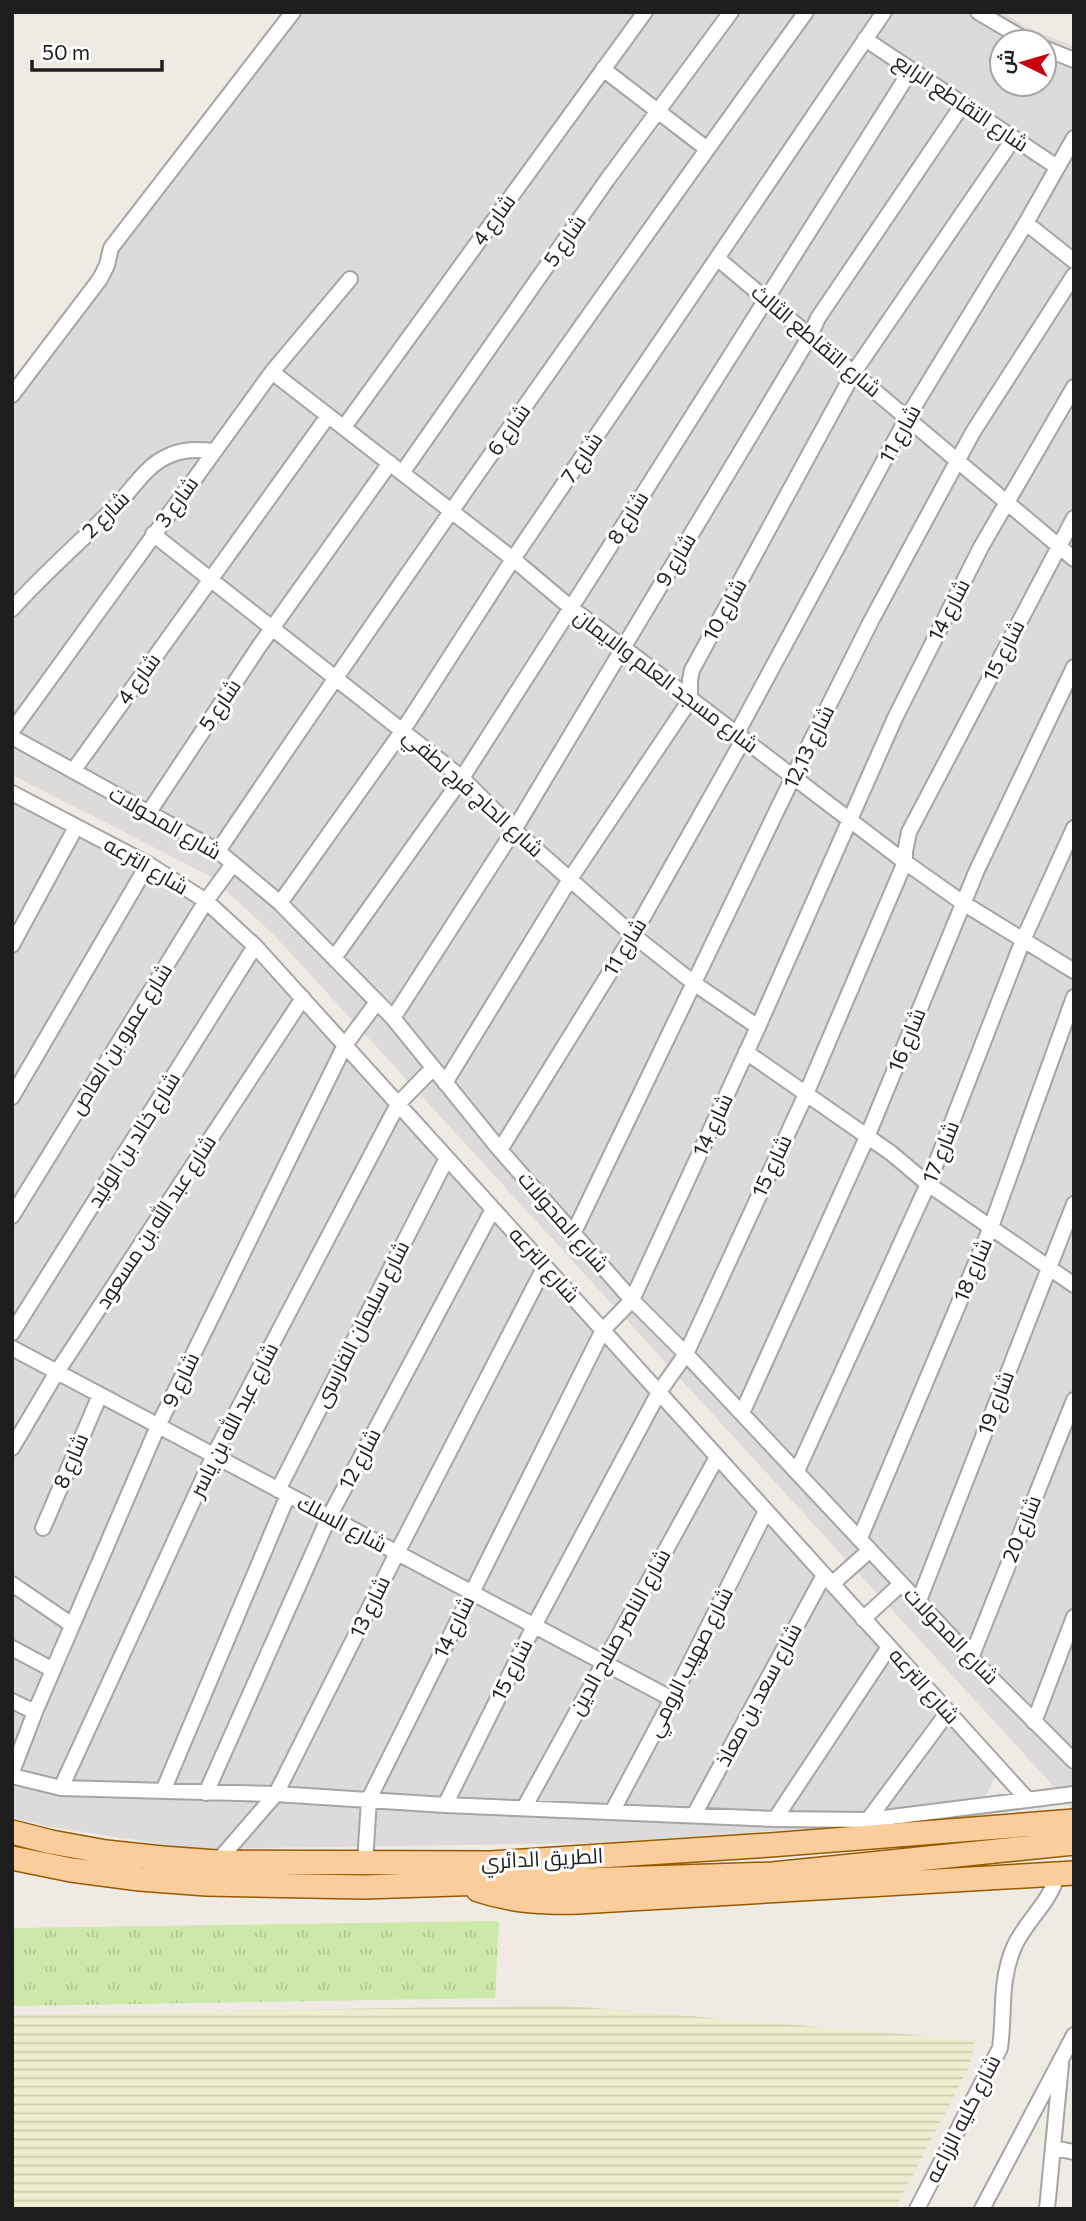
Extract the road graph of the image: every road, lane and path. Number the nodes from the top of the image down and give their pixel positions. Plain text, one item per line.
1 (293, 12) edge
2 (645, 12) edge
3 (731, 12) edge
4 (806, 12) edge
5 (884, 12) edge
6 (978, 12) edge
7 (1005, 28) edge
8 (866, 39) junction
9 (603, 69) junction
10 (911, 70) junction
11 (963, 104) junction
12 (658, 111) junction
13 (1014, 138) junction
14 (1074, 138) edge
15 (707, 149) junction
16 (1057, 167) junction
17 (1026, 223) junction
18 (717, 258) junction
19 (1074, 261) edge
20 (1074, 275) edge
21 (350, 279) dead end
22 (766, 299) junction
23 (810, 336) junction
24 (272, 372) junction
25 (854, 372) junction
26 (1074, 387) edge
27 (12, 395) edge
28 (328, 416) junction
29 (907, 418) junction
30 (344, 427) junction
31 (214, 451) junction
32 (958, 459) junction
33 (390, 464) junction
34 (402, 474) junction
35 (1007, 502) junction
36 (452, 512) junction
37 (1074, 518) edge
38 (153, 534) junction
39 (1058, 547) junction
40 (513, 559) junction
41 (1074, 559) edge
42 (210, 579) junction
43 (570, 607) junction
44 (12, 609) edge
45 (273, 629) junction
46 (624, 648) junction
47 (1074, 667) edge
48 (335, 678) junction
49 (690, 700) junction
50 (403, 730) junction
51 (12, 731) edge
52 (12, 737) edge
53 (739, 737) junction
54 (73, 771) junction
55 (793, 777) junction
56 (461, 778) junction
57 (12, 793) edge
58 (149, 812) junction
59 (851, 820) junction
60 (76, 827) junction
61 (1074, 828) edge
62 (514, 830) junction
63 (218, 851) junction
64 (905, 862) junction
65 (148, 864) junction
66 (233, 864) junction
67 (570, 879) junction
68 (206, 901) junction
69 (280, 903) junction
70 (963, 903) junction
71 (633, 935) junction
72 (1023, 940) junction
73 (12, 945) edge
74 (255, 946) junction
75 (334, 958) junction
76 (1074, 971) edge
77 (695, 984) junction
78 (1074, 997) edge
79 (303, 998) junction
80 (377, 1002) junction
81 (393, 1018) junction
82 (758, 1027) junction
83 (345, 1045) junction
84 (746, 1052) junction
85 (433, 1068) junction
86 (445, 1083) junction
87 (806, 1094) junction
88 (12, 1097) edge
89 (398, 1104) junction
90 (867, 1137) junction
91 (500, 1150) junction
92 (447, 1158) junction
93 (928, 1184) junction
94 (1074, 1203) edge
95 (493, 1209) junction
96 (12, 1216) edge
97 (991, 1227) junction
98 (573, 1234) junction
99 (545, 1266) junction
100 (1049, 1268) junction
101 (1074, 1285) edge
102 (632, 1300) junction
103 (603, 1330) junction
104 (12, 1333) edge
105 (12, 1348) edge
106 (686, 1353) junction
107 (57, 1372) junction
108 (659, 1392) junction
109 (100, 1395) junction
110 (1074, 1400) edge
111 (742, 1413) junction
112 (158, 1426) junction
113 (13, 1446) edge
114 (214, 1455) junction
115 (717, 1457) junction
116 (797, 1471) junction
117 (283, 1492) junction
118 (766, 1511) junction
119 (329, 1517) junction
120 (43, 1528) dead end
121 (860, 1538) junction
122 (870, 1550) junction
123 (397, 1553) junction
124 (828, 1579) junction
125 (12, 1584) edge
126 (901, 1584) junction
127 (471, 1592) junction
128 (918, 1603) junction
129 (1074, 1617) edge
130 (863, 1619) junction
131 (72, 1625) junction
132 (534, 1626) junction
133 (889, 1647) junction
134 (12, 1648) edge
135 (971, 1658) junction
136 (604, 1663) junction
137 (53, 1670) junction
138 (672, 1699) junction
139 (12, 1701) edge
140 (35, 1712) junction
141 (948, 1712) junction
142 (1034, 1722) junction
143 (1074, 1761) edge
144 (12, 1774) edge
145 (61, 1788) junction
146 (163, 1791) junction
147 (206, 1793) junction
148 (276, 1794) junction
149 (1072, 1796) edge
150 (369, 1799) junction
151 (1027, 1799) junction
152 (445, 1805) junction
153 (524, 1808) junction
154 (612, 1812) junction
155 (694, 1815) junction
156 (775, 1819) junction
157 (868, 1820) junction
158 (1074, 1821) edge
159 (12, 1832) edge
160 (1074, 1843) edge
161 (12, 1858) edge
162 (217, 1862) junction
163 (365, 1863) junction
164 (1066, 1873) edge
165 (458, 1883) junction
166 (1074, 2035) edge
167 (1062, 2057) junction
168 (1054, 2148) junction
169 (1074, 2152) edge
170 (917, 2209) edge
171 (982, 2209) edge
172 (1047, 2209) edge

1 - 27 street
2 - 9 street, شارع 4
3 - 12 street, شارع 5
4 - 15 street, شارع 6
5 - 8 street, شارع 7
6 - 7 street
8 - 10 street, شارع التقاطع الرابع
8 - 18 street, شارع 7
9 - 12 street
9 - 30 street, شارع 4
10 - 11 street, شارع التقاطع الرابع
10 - 22 street, شارع 8
11 - 13 street, شارع التقاطع الرابع
11 - 23 street, شارع 9
12 - 15 street
12 - 34 street, شارع 5
13 - 16 street, شارع التقاطع الرابع
13 - 25 street, شارع 10
14 - 16 street, شارع 11
15 - 36 street, شارع 6
16 - 17 street, شارع 11
17 - 19 street
17 - 29 street, شارع 11
18 - 22 street, شارع التقاطع الثالث
18 - 40 street, شارع 7
20 - 32 street, شارع 12,13
21 - 24 street, شارع 3
22 - 23 street, شارع التقاطع الثالث
22 - 43 street, شارع 8
23 - 25 street, شارع التقاطع الثالث
23 - 46 street, شارع 9
24 - 28 street, شارع مسجد العلم والايمان
24 - 31 street, شارع 3
25 - 29 street, شارع التقاطع الثالث
25 - 49 street, شارع 10
26 - 35 street, شارع 14
28 - 30 street, شارع مسجد العلم والايمان
28 - 42 street, شارع 4
29 - 32 street, شارع التقاطع الثالث
29 - 53 street, شارع 11
30 - 33 street, شارع مسجد العلم والايمان
31 - 38 street, شارع 3
31 - 44 street, شارع 2
32 - 35 street, شارع التقاطع الثالث
32 - 55 street, شارع 12,13
33 - 34 street, شارع مسجد العلم والايمان
33 - 45 street, شارع 5
34 - 36 street, شارع مسجد العلم والايمان
35 - 39 street, شارع التقاطع الثالث
35 - 59 street, شارع 14
36 - 40 street, شارع مسجد العلم والايمان
36 - 48 street, شارع 6
37 - 39 street, شارع 15
38 - 42 street, شارع الحاج فرج لطفي
38 - 51 street, شارع 3
39 - 41 street, شارع التقاطع الثالث
39 - 64 street, شارع 15
40 - 43 street, شارع مسجد العلم والايمان
40 - 50 street, شارع 7
42 - 45 street, شارع الحاج فرج لطفي
42 - 54 street, شارع 4
43 - 46 street, شارع مسجد العلم والايمان
43 - 56 street, شارع 8
45 - 48 street, شارع الحاج فرج لطفي
45 - 58 street, شارع 5
46 - 49 street, شارع مسجد العلم والايمان
46 - 62 street, شارع 9
47 - 70 street, شارع 16
48 - 50 street, شارع الحاج فرج لطفي
48 - 63 street, شارع 6
49 - 53 street, شارع مسجد العلم والايمان
49 - 67 street, شارع 10
50 - 56 street, شارع الحاج فرج لطفي
50 - 69 street, شارع 7
52 - 54 street, شارع المحولات
53 - 55 street, شارع مسجد العلم والايمان
53 - 71 street, شارع 11
54 - 58 street, شارع المحولات
55 - 59 street, شارع مسجد العلم والايمان
55 - 77 street, شارع 12,13
56 - 62 street, شارع الحاج فرج لطفي
56 - 75 street, شارع 8
57 - 60 street, شارع الترعه
58 - 63 street, شارع المحولات
59 - 64 street, شارع مسجد العلم والايمان
59 - 82 street, شارع 14
60 - 65 street, شارع الترعه
60 - 73 street
61 - 72 street, شارع 17
62 - 67 street, شارع الحاج فرج لطفي
62 - 81 street, شارع 9
63 - 66 street, شارع المحولات
64 - 70 street, شارع مسجد العلم والايمان
64 - 87 street, شارع 15
65 - 68 street, شارع الترعه
65 - 88 street
66 - 68 street, شارع عمرو بن العاص
66 - 69 street, شارع المحولات
67 - 71 street, شارع الحاج فرج لطفي
67 - 86 street, شارع 10
68 - 74 street, شارع الترعه
68 - 96 street, شارع عمرو بن العاص
69 - 75 street, شارع المحولات
70 - 72 street, شارع مسجد العلم والايمان
70 - 90 street, شارع 16
71 - 77 street, شارع الحاج فرج لطفي
71 - 91 street, شارع 11
72 - 76 street, شارع مسجد العلم والايمان
72 - 93 street, شارع 17
74 - 79 street, شارع الترعه
74 - 104 street, شارع خالد بن الوليد
75 - 80 street, شارع المحولات
77 - 82 street, شارع الحاج فرج لطفي
77 - 98 street, شارع 12,13
78 - 97 street, شارع 18
79 - 83 street, شارع الترعه
79 - 107 street, شارع عبد الله بن مسعود
80 - 81 street, شارع المحولات
80 - 83 street, شارع 9
81 - 85 street, شارع المحولات
82 - 84 street, شارع 14
83 - 89 street, شارع الترعه
83 - 112 street, شارع 9
84 - 87 street
84 - 102 street, شارع 14
85 - 86 street, شارع المحولات
85 - 89 street, شارع عبد الله بن ياسر
86 - 91 street, شارع المحولات
87 - 90 street
87 - 106 street, شارع 15
89 - 92 street, شارع الترعه
89 - 114 street, شارع عبد الله بن ياسر
90 - 93 street
90 - 111 street, شارع 16
91 - 98 street, شارع المحولات
92 - 95 street, شارع الترعه
92 - 117 street, شارع سليمان الفارسى
93 - 97 street
93 - 116 street, شارع 17
94 - 100 street, شارع 19
95 - 99 street, شارع الترعه
95 - 119 street, شارع 12
97 - 100 street
97 - 121 street, شارع 18
98 - 102 street, شارع المحولات
99 - 103 street, شارع الترعه
99 - 123 street, شارع 13
100 - 101 street
100 - 128 street, شارع 19
102 - 103 street, شارع 14
102 - 106 street, شارع المحولات
103 - 108 street, شارع الترعه
103 - 127 street, شارع 14
105 - 107 street, شارع السلك
106 - 108 street, شارع 15
106 - 111 street, شارع المحولات
107 - 109 street, شارع السلك
107 - 113 street, شارع عبد الله بن مسعود
108 - 115 street, شارع الترعه
108 - 132 street, شارع 15
109 - 112 street, شارع السلك
109 - 120 street, شارع 8
110 - 135 street, شارع 20
111 - 116 street, شارع المحولات
112 - 114 street, شارع السلك
112 - 131 street, شارع 9
114 - 117 street, شارع السلك
114 - 145 street, شارع عبد الله بن ياسر
115 - 118 street, شارع الترعه
115 - 136 street, شارع الناصر صلاح الدين
116 - 121 street, شارع المحولات
117 - 119 street, شارع السلك
117 - 146 street, شارع سليمان الفارسى
118 - 124 street, شارع الترعه
118 - 138 street, شارع صهيب الرومي
119 - 123 street, شارع السلك
119 - 147 street, شارع 12
121 - 122 street, شارع المحولات
122 - 124 street, شارع سعد بن معاذ
122 - 126 street, شارع المحولات
123 - 127 street, شارع السلك
123 - 148 street, شارع 13
124 - 130 street, شارع الترعه
124 - 155 street, شارع سعد بن معاذ
125 - 131 street
126 - 128 street, شارع المحولات
126 - 130 street
127 - 132 street, شارع السلك
127 - 150 street, شارع 14
128 - 135 street, شارع المحولات
129 - 142 street
130 - 133 street, شارع الترعه
131 - 137 street, شارع 9
132 - 136 street, شارع السلك
132 - 152 street, شارع 15
133 - 141 street, شارع الترعه
133 - 156 street
134 - 137 street
135 - 142 street, شارع المحولات
136 - 138 street, شارع السلك
136 - 153 street, شارع الناصر صلاح الدين
137 - 140 street, شارع 9
138 - 154 street, شارع صهيب الرومي
139 - 140 street
140 - 144 street, شارع 9
141 - 151 street, شارع الترعه
141 - 157 street
142 - 143 street, شارع المحولات
144 - 145 street
145 - 146 street
146 - 147 street
147 - 148 street
148 - 150 street
148 - 162 street, شارع 13
149 - 151 street
150 - 152 street
150 - 163 street, شارع 14
151 - 157 street
152 - 153 street
153 - 154 street
154 - 155 street
155 - 156 street
156 - 157 street
158 - 163 main road, الطريق الدائري
159 - 162 main road, الطريق الدائري
160 - 165 main road, الطريق الدائري
161 - 165 main road, الطريق الدائري
162 - 163 main road, الطريق الدائري
164 - 165 main road
164 - 170 street, شارع كليه الزراعه
166 - 167 street
167 - 168 street
167 - 171 street
168 - 169 street
168 - 172 street

